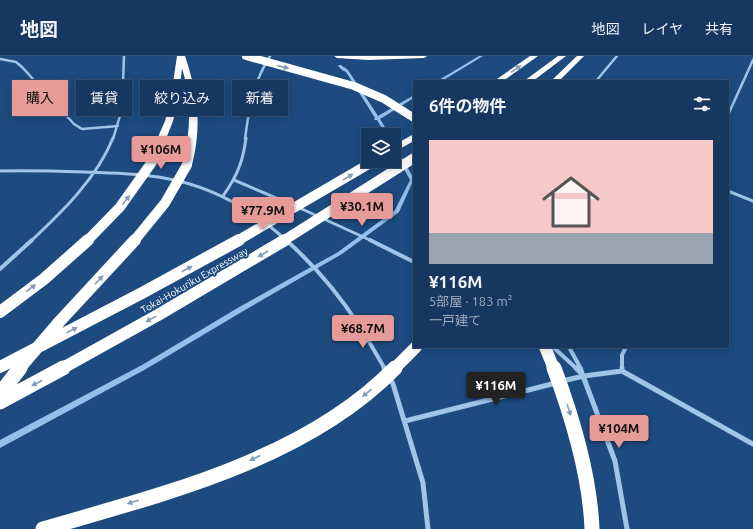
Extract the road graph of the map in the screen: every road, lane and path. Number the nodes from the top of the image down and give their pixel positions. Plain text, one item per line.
1 (124, 56) edge
2 (129, 56) edge
3 (181, 56) edge
4 (246, 56) edge
5 (270, 56) edge
6 (337, 56) edge
7 (424, 56) edge
8 (535, 56) edge
9 (563, 56) edge
10 (581, 56) edge
11 (617, 56) edge
12 (0, 59) edge
13 (753, 60) edge
14 (499, 80) edge
15 (529, 80) edge
16 (556, 80) edge
17 (597, 80) edge
18 (729, 113) edge
19 (413, 117) edge
20 (118, 126) junction
21 (413, 137) edge
22 (401, 144) edge
23 (413, 159) edge
24 (362, 168) edge
25 (0, 171) edge
26 (94, 172) junction
27 (234, 180) junction
28 (729, 191) edge
29 (223, 196) junction
30 (753, 201) edge
31 (413, 262) edge
32 (0, 268) edge
33 (0, 312) edge
34 (415, 348) edge
35 (545, 348) edge
36 (554, 348) edge
37 (570, 348) edge
38 (626, 348) edge
39 (0, 367) edge
40 (622, 371) junction
41 (584, 376) junction
42 (0, 394) edge
43 (0, 402) edge
44 (405, 421) junction
45 (753, 444) edge
46 (43, 529) edge
47 (428, 529) edge
48 (592, 529) edge
49 (627, 529) edge

1 - 2 street
1 - 20 street
33 -> 3 highway, bridge
42 -> 3 highway, bridge
4 -> 19 highway, bridge
5 - 27 street
6 - 7 highway
14 -> 8 highway
9 - 15 highway
10 - 16 highway
11 - 17 street
12 - 20 street
13 - 18 street
20 - 26 street
21 - 22 highway
23 -> 43 highway, Tokai-Hokuriku Expressway, bridge
39 -> 24 highway, Tokai-Hokuriku Expressway, bridge
25 - 26 street
26 - 29 street
26 - 32 street
27 - 29 street
27 - 31 street
28 - 30 street
29 - 44 street
34 -> 46 highway, bridge
35 -> 48 highway, bridge
36 - 41 street
37 - 41 street
38 - 40 street
40 - 41 street
40 - 45 street
41 - 44 street
41 - 49 street
44 - 47 street

